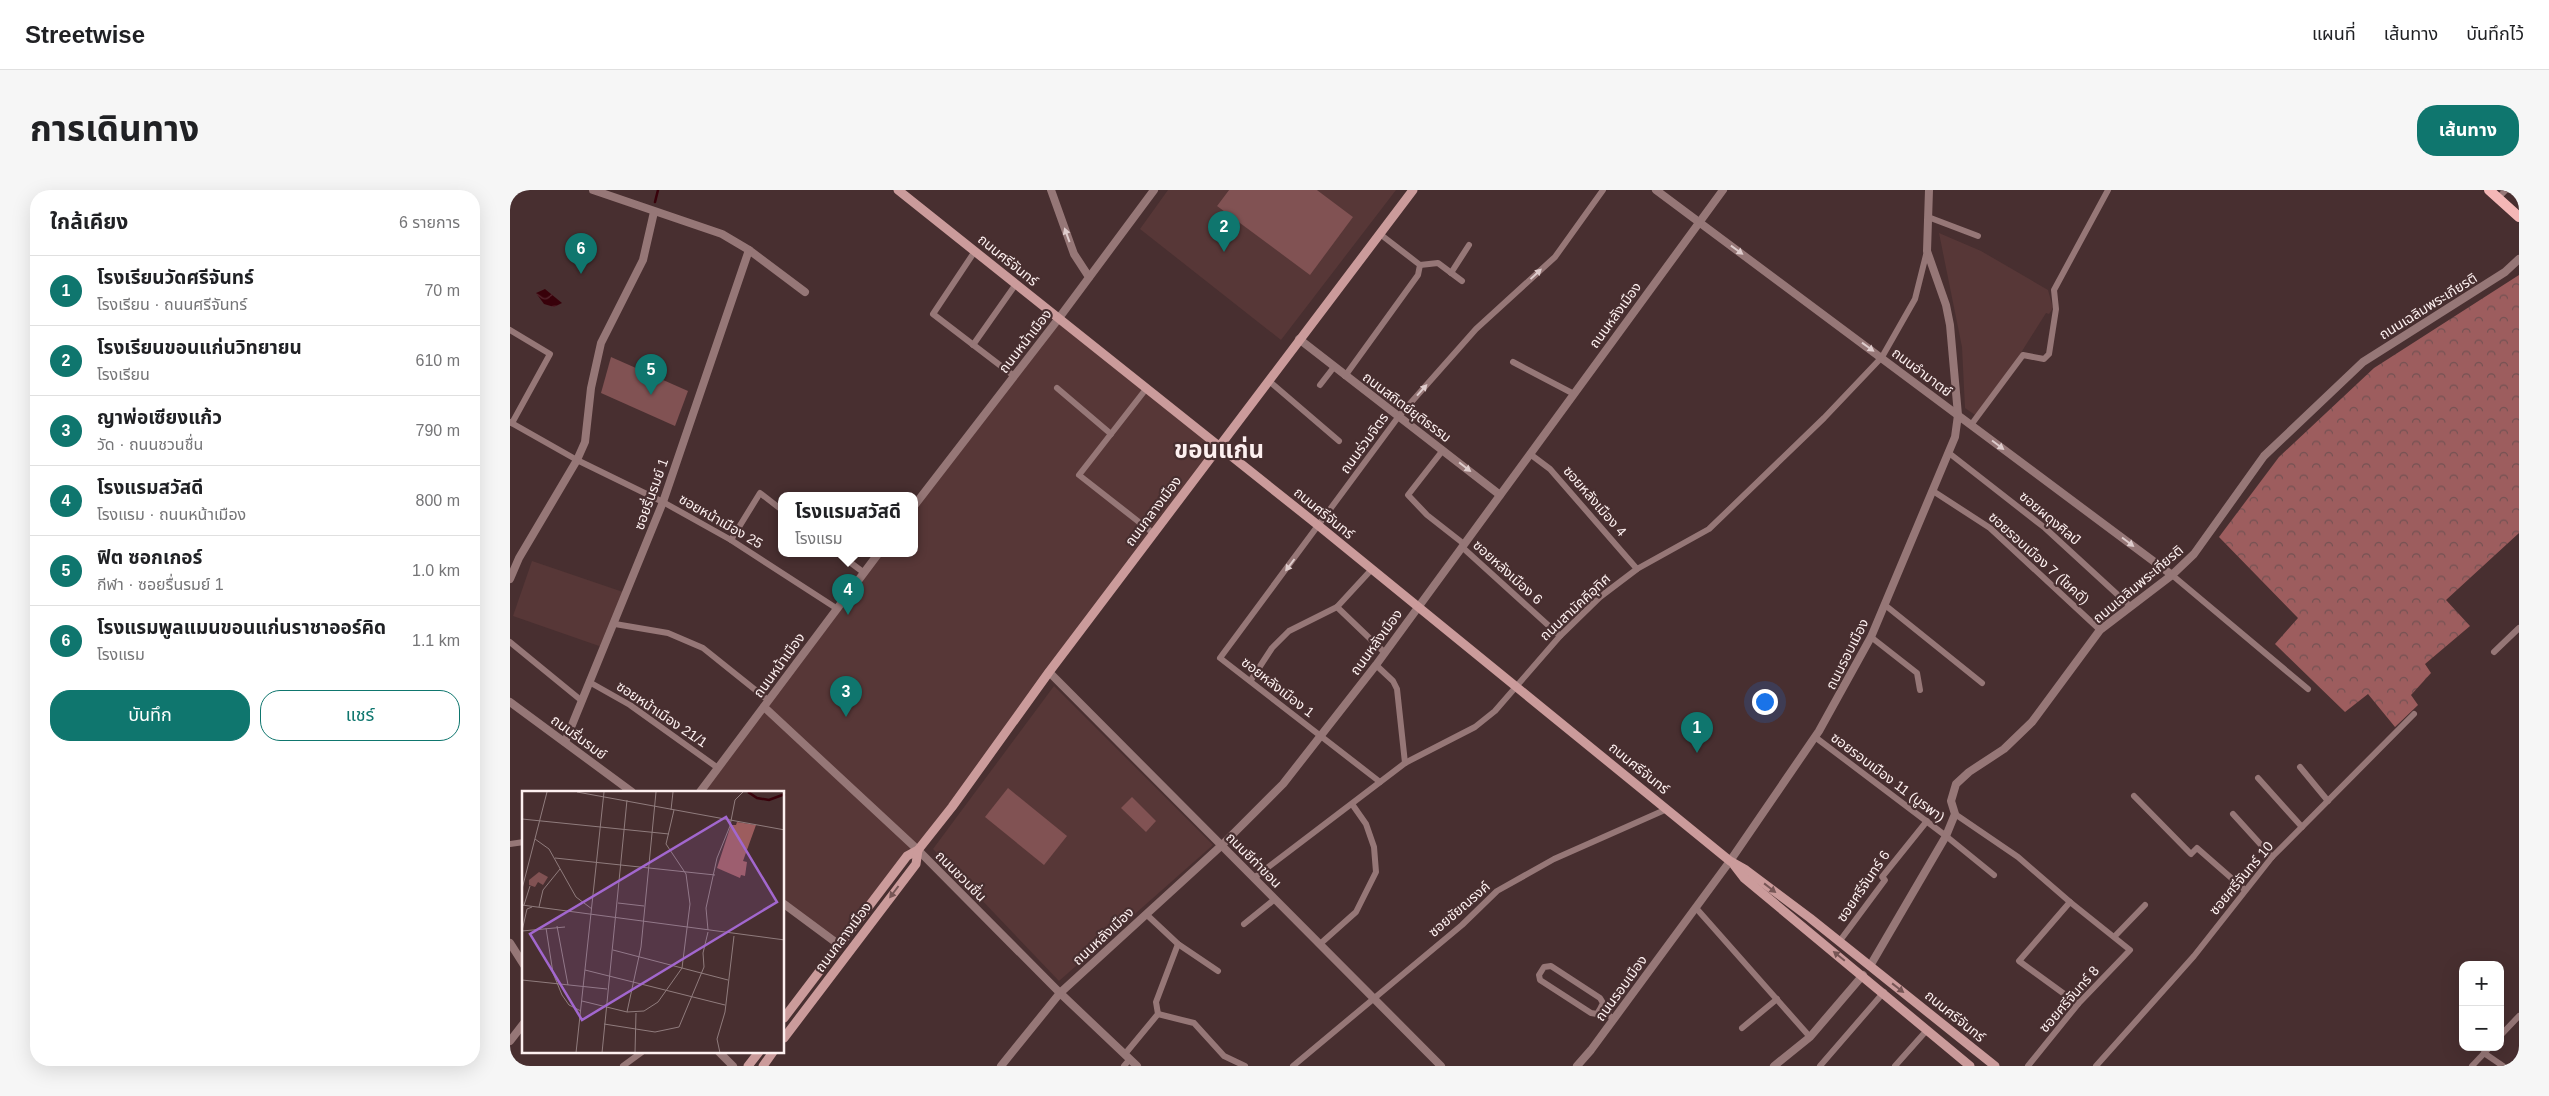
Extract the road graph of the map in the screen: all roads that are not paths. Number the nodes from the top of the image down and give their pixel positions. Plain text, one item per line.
1 (593, 190) edge
2 (898, 190) edge
3 (1051, 190) edge
4 (1154, 190) edge
5 (1413, 190) edge
6 (1603, 190) edge
7 (1656, 190) edge
8 (1722, 190) edge
9 (1928, 190) edge
10 (2108, 190) edge
11 (2489, 190) edge
12 (2506, 190) edge
13 (2498, 198) junction
14 (654, 212) junction
15 (2519, 216) edge
16 (1928, 217) junction
17 (1698, 221) junction
18 (1380, 234) junction
19 (1978, 236) dead end
20 (1469, 245) dead end
21 (749, 250) junction
22 (976, 251) junction
23 (1927, 251) junction
24 (2519, 259) edge
25 (1420, 265) junction
26 (1450, 273) junction
27 (1089, 277) junction
28 (1462, 281) dead end
29 (1016, 284) junction
30 (804, 292) dead end
31 (1059, 318) junction
32 (510, 330) edge
33 (1300, 339) junction
34 (973, 345) junction
35 (1882, 357) junction
36 (1513, 362) dead end
37 (1334, 367) junction
38 (1014, 376) junction
39 (1346, 376) junction
40 (1269, 381) junction
41 (1320, 385) dead end
42 (1057, 388) dead end
43 (1146, 389) junction
44 (1574, 394) junction
45 (1958, 415) junction
46 (1399, 416) junction
47 (511, 422) edge
48 (1971, 425) junction
49 (1111, 434) junction
50 (1339, 441) dead end
51 (1218, 446) junction
52 (1443, 450) junction
53 (1949, 453) junction
54 (1530, 454) junction
55 (577, 460) junction
56 (1933, 491) junction
57 (1500, 495) junction
58 (918, 501) edge
59 (663, 502) junction
60 (778, 507) edge
61 (1319, 526) junction
62 (1153, 534) junction
63 (731, 540) junction
64 (1463, 546) junction
65 (843, 557) edge
66 (876, 557) edge
67 (1372, 569) junction
68 (1637, 569) junction
69 (863, 572) junction
70 (2172, 575) junction
71 (510, 579) edge
72 (1885, 605) junction
73 (1417, 606) junction
74 (1338, 607) junction
75 (2131, 607) junction
76 (836, 608) junction
77 (615, 624) junction
78 (2519, 628) edge
79 (2100, 630) junction
80 (1560, 636) junction
81 (1871, 637) junction
82 (510, 642) edge
83 (2494, 652) dead end
84 (1385, 653) junction
85 (1220, 658) joint
86 (1376, 665) junction
87 (1049, 672) junction
88 (1251, 680) junction
89 (591, 682) junction
90 (1982, 683) dead end
91 (1516, 686) junction
92 (2308, 689) dead end
93 (1920, 690) dead end
94 (510, 702) edge
95 (582, 702) junction
96 (766, 703) junction
97 (2414, 714) dead end
98 (1321, 736) junction
99 (1815, 738) junction
100 (564, 742) junction
101 (1405, 763) junction
102 (2300, 767) dead end
103 (718, 768) junction
104 (2258, 778) dead end
105 (1380, 782) junction
106 (631, 791) edge
107 (701, 791) edge
108 (2134, 796) dead end
109 (2328, 801) junction
110 (1352, 804) junction
111 (1667, 809) junction
112 (1955, 814) junction
113 (2233, 814) dead end
114 (1927, 821) junction
115 (2302, 827) junction
116 (1946, 836) junction
117 (1222, 845) junction
118 (918, 850) junction
119 (2272, 857) junction
120 (1730, 860) junction
121 (1994, 875) dead end
122 (1254, 878) junction
123 (2245, 890) junction
124 (1275, 899) junction
125 (2070, 902) junction
126 (785, 905) edge
127 (2145, 905) dead end
128 (1696, 908) junction
129 (1146, 914) junction
130 (1244, 924) dead end
131 (2115, 936) junction
132 (1839, 942) junction
133 (510, 944) edge
134 (838, 944) junction
135 (1178, 944) junction
136 (1320, 944) junction
137 (849, 952) junction
138 (522, 962) edge
139 (1870, 966) junction
140 (1218, 971) dead end
141 (1863, 975) junction
142 (1884, 992) junction
143 (1060, 993) junction
144 (1373, 998) junction
145 (1777, 999) junction
146 (2078, 1004) junction
147 (1600, 1009) junction
148 (1925, 1009) junction
149 (1158, 1014) junction
150 (2519, 1016) edge
151 (785, 1017) edge
152 (1614, 1019) junction
153 (1916, 1020) junction
154 (522, 1026) edge
155 (1742, 1028) dead end
156 (1927, 1030) junction
157 (2504, 1032) edge
158 (785, 1037) edge
159 (1810, 1037) junction
160 (510, 1041) edge
161 (2484, 1053) joint
162 (639, 1054) edge
163 (721, 1054) edge
164 (757, 1054) edge
165 (772, 1054) edge
166 (1127, 1056) junction
167 (623, 1066) edge
168 (732, 1066) edge
169 (748, 1066) edge
170 (763, 1066) edge
171 (1001, 1066) edge
172 (1124, 1066) edge
173 (1137, 1066) edge
174 (1244, 1066) edge
175 (1293, 1066) edge
176 (1441, 1066) edge
177 (1577, 1066) edge
178 (1774, 1066) edge
179 (1820, 1066) edge
180 (1894, 1066) edge
181 (1969, 1066) edge
182 (1995, 1066) edge
183 (2028, 1066) edge
184 (2096, 1066) edge
185 (2472, 1066) edge
186 (2504, 1066) edge

1 - 14 street
2 - 22 main road, ถนนศรีจันทร์
27 -> 3 street
4 - 27 street, ถนนหน้าเมือง
5 - 18 main road, ถนนกลางเมือง
46 -> 6 street, ถนนร่วมจิตร
7 - 17 street, ถนนอำมาตย์
8 - 17 street, ถนนหลังเมือง
9 - 16 street, ถนนรอบเมือง
10 - 48 street
11 - 13 main road
12 - 13 street
13 - 15 main road
14 - 21 street
14 - 55 street
16 - 19 street
16 - 23 street, ถนนรอบเมือง
17 -> 35 street, ถนนอำมาตย์
17 - 44 street, ถนนหลังเมือง
18 - 25 street
18 - 33 main road, ถนนกลางเมือง
20 - 26 street
21 - 30 street
21 - 59 street, ซอยรื่นรมย์ 1
22 - 29 main road, ถนนศรีจันทร์
22 - 34 street
23 - 35 street, ถนนสามัคคีอุทิศ
23 - 45 street, ถนนรอบเมือง
24 - 70 street, ถนนเฉลิมพระเกียรติ
25 - 26 street
25 - 39 street
26 - 28 street
27 - 31 street, ถนนหน้าเมือง
29 - 31 main road, ถนนศรีจันทร์
29 - 34 street
31 - 38 street, ถนนหน้าเมือง
31 - 43 main road, ถนนศรีจันทร์
32 - 47 street
33 - 37 street, ถนนสถิตย์ยุติธรรม
33 - 40 main road, ถนนกลางเมือง
34 - 38 street
35 - 45 street, ถนนอำมาตย์
35 - 68 street, ถนนสามัคคีอุทิศ
36 - 44 street
37 - 39 street, ถนนสถิตย์ยุติธรรม
37 - 41 street
38 - 58 street, ถนนหน้าเมือง
39 - 46 street, ถนนสถิตย์ยุติธรรม
40 - 50 street
40 - 51 main road, ถนนกลางเมือง
42 - 49 street
43 - 49 street
43 - 51 main road, ถนนศรีจันทร์
44 - 54 street, ถนนหลังเมือง
45 - 48 street, ถนนอำมาตย์
45 - 53 street, ถนนรอบเมือง
46 - 52 street, ถนนสถิตย์ยุติธรรม
46 - 61 street, ถนนร่วมจิตร
47 - 55 street, ซอยหน้าเมือง 25
48 -> 70 street, ถนนอำมาตย์
49 - 62 street
51 - 61 main road, ถนนศรีจันทร์
51 - 62 main road, ถนนกลางเมือง
52 -> 57 street, ถนนสถิตย์ยุติธรรม
52 - 64 street, ซอยหลังเมือง 6
53 - 56 street, ถนนรอบเมือง
53 - 75 street, ซอยผดุงศิลป์
54 - 57 street, ถนนหลังเมือง
54 - 68 street, ซอยหลังเมือง 4
55 - 59 street, ซอยหน้าเมือง 25
55 - 71 street
56 - 72 street, ถนนรอบเมือง
56 - 79 street, ซอยรอบเมือง 7 (โชคดี)
57 - 64 street, ถนนหลังเมือง
59 - 63 street, ซอยหน้าเมือง 25
59 - 77 street, ซอยรื่นรมย์ 1
60 - 63 street
61 - 67 main road, ถนนศรีจันทร์
61 -> 85 street, ถนนร่วมจิตร
62 - 87 main road, ถนนกลางเมือง
63 - 76 street, ซอยหน้าเมือง 25
64 - 73 street, ถนนหลังเมือง
64 - 80 street, ซอยหลังเมือง 6
65 - 69 street
66 - 69 street, ถนนหน้าเมือง
67 - 73 main road, ถนนศรีจันทร์
67 - 74 street
68 - 80 street, ถนนสามัคคีอุทิศ
69 - 76 street, ถนนหน้าเมือง
70 - 75 street, ถนนเฉลิมพระเกียรติ
70 - 92 street
72 - 81 street, ถนนรอบเมือง
72 - 90 street
73 - 84 street, ถนนหลังเมือง
73 - 91 main road, ถนนศรีจันทร์
74 - 84 street
74 - 88 street
75 - 79 street, ถนนเฉลิมพระเกียรติ
76 - 96 street, ถนนหน้าเมือง
77 - 89 street, ซอยรื่นรมย์ 1
77 - 96 street
78 - 83 street
79 - 112 street, ถนนเฉลิมพระเกียรติ
80 - 91 street, ถนนสามัคคีอุทิศ
81 - 93 street
81 - 99 street, ถนนรอบเมือง
82 - 95 street
84 - 86 street, ถนนหลังเมือง
85 - 88 street, ซอยหลังเมือง 1
86 - 98 street, ถนนหลังเมือง
86 - 101 street
87 - 117 street, ถนนชีท่าขอน
87 - 118 main road, ถนนกลางเมือง
88 - 98 street, ซอยหลังเมือง 1
89 - 95 street, ซอยรื่นรมย์ 1
89 - 103 street, ซอยหน้าเมือง 21/1
91 - 101 street, ถนนสามัคคีอุทิศ
91 - 111 main road, ถนนศรีจันทร์
94 - 100 street, ถนนรื่นรมย์
95 - 100 street, ซอยรื่นรมย์ 1
96 - 103 street, ถนนหน้าเมือง
96 - 118 street, ถนนชวนชื่น
97 - 109 street, ซอยศรีจันทร์ 10
98 - 105 street, ซอยหลังเมือง 1
98 - 117 street, ถนนหลังเมือง
99 - 114 street, ซอยรอบเมือง 11 (บูรพา)
99 - 120 street, ถนนรอบเมือง
100 - 106 street, ถนนรื่นรมย์
101 - 105 street, ถนนสามัคคีอุทิศ
102 - 109 street
103 - 107 street, ถนนหน้าเมือง
104 - 115 street
105 - 110 street, ถนนสามัคคีอุทิศ
108 - 123 street
109 - 115 street, ซอยศรีจันทร์ 10
110 - 122 street, ถนนสามัคคีอุทิศ
110 - 136 street
111 - 120 main road, ถนนศรีจันทร์
111 - 144 street, ซอยชัยณรงค์
112 - 116 street, ถนนเฉลิมพระเกียรติ
112 - 125 street
113 - 119 street
114 - 116 street, ซอยรอบเมือง 11 (บูรพา)
114 - 132 street, ซอยศรีจันทร์ 6
115 - 119 street, ซอยศรีจันทร์ 10
116 - 121 street, ซอยรอบเมือง 11 (บูรพา)
116 - 139 street, ถนนเฉลิมพระเกียรติ
117 - 122 street, ถนนชีท่าขอน
117 - 129 street, ถนนหลังเมือง
118 - 134 main road, ถนนกลางเมือง
118 -> 137 main road, ถนนกลางเมือง
118 - 143 street, ถนนชวนชื่น
119 - 123 street, ซอยศรีจันทร์ 10
120 - 128 street, ถนนรอบเมือง
120 -> 132 main road, ถนนศรีจันทร์
141 -> 120 main road, ถนนศรีจันทร์
122 - 124 street, ถนนชีท่าขอน
123 - 184 street, ซอยศรีจันทร์ 10
124 - 130 street
124 - 136 street, ถนนชีท่าขอน
125 - 131 street
125 - 146 street
126 - 134 street
127 - 131 street
128 - 145 street
128 - 152 street, ถนนรอบเมือง
129 - 135 street
129 - 143 street, ถนนหลังเมือง
131 - 146 street, ซอยศรีจันทร์ 8
132 - 139 main road, ถนนศรีจันทร์
133 - 138 street
134 - 137 main road
134 - 151 main road, ถนนกลางเมือง
135 - 140 street
135 - 149 street
136 - 144 street, ถนนชีท่าขอน
137 - 158 main road, ถนนกลางเมือง
139 -> 148 main road, ถนนศรีจันทร์
141 - 142 main road, ถนนศรีจันทร์
141 - 159 street
142 - 153 main road, ถนนศรีจันทร์
142 - 179 street
143 - 166 street, ถนนชวนชื่น
143 - 171 street, ถนนหลังเมือง
144 - 175 street, ซอยชัยณรงค์
144 - 176 street, ถนนชีท่าขอน
145 - 155 street
145 - 159 street
146 - 183 street, ซอยศรีจันทร์ 8
147 - 147 street
147 - 152 street
148 - 153 main road
148 - 182 main road, ถนนศรีจันทร์
149 - 166 street
149 - 174 street
150 - 157 street
152 - 177 street, ถนนรอบเมือง
153 - 156 main road, ถนนศรีจันทร์
154 - 160 street
156 - 180 street
156 - 181 main road, ถนนศรีจันทร์
159 - 178 street
161 - 185 street
161 - 186 street
162 - 167 street
163 - 168 street
164 - 169 main road
165 - 170 main road
166 - 172 street
166 - 173 street, ถนนชวนชื่น

